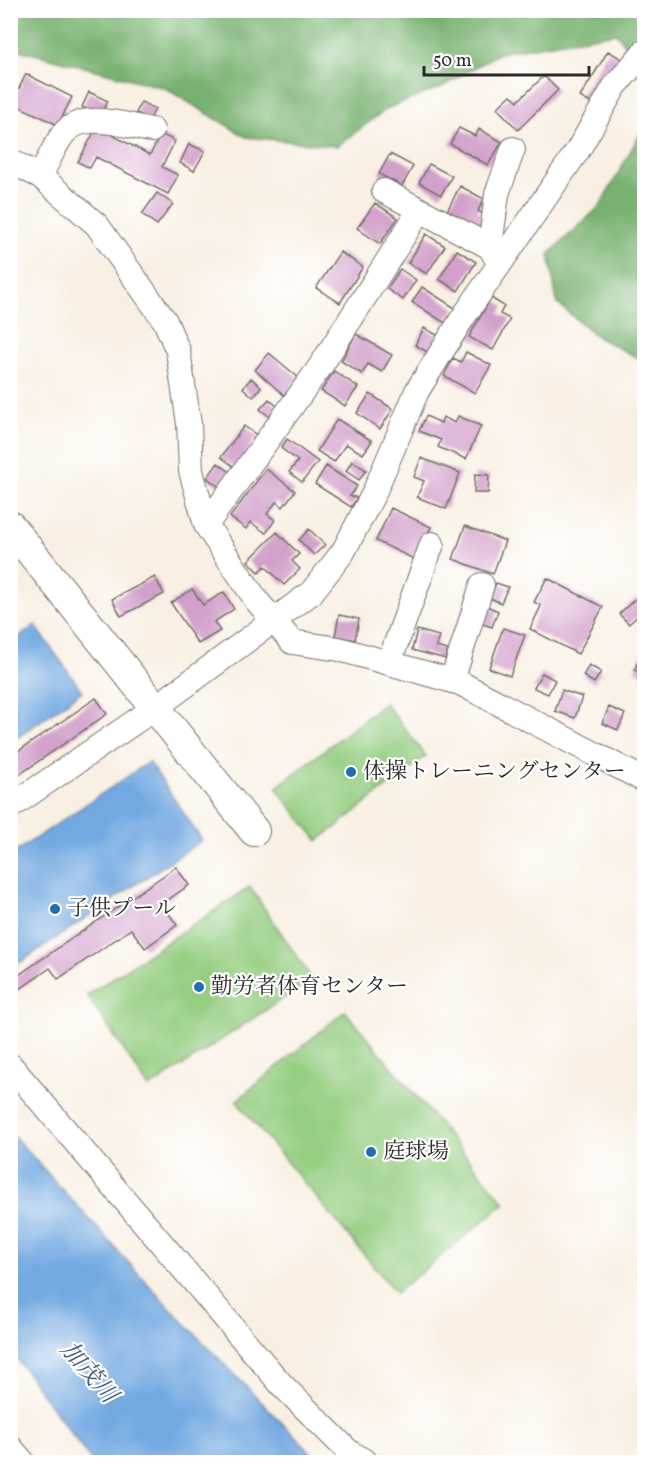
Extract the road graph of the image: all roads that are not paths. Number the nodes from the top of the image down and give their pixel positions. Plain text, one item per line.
1 (645, 52) edge
2 (152, 130) dead end
3 (513, 149) dead end
4 (10, 161) edge
5 (40, 176) junction
6 (384, 191) dead end
7 (420, 210) junction
8 (494, 255) junction
9 (206, 525) junction
10 (10, 526) edge
11 (432, 544) dead end
12 (482, 585) dead end
13 (274, 622) junction
14 (389, 663) junction
15 (452, 681) junction
16 (154, 708) junction
17 (645, 780) edge
18 (10, 807) edge
19 (254, 831) dead end
20 (10, 1065) edge
21 (10, 1447) edge
22 (23, 1462) edge
23 (366, 1462) edge

1 - 8 street
2 - 5 street
3 - 8 street
4 - 5 street
5 - 9 street
6 - 7 street
7 - 8 street
7 - 9 street
8 - 13 street
9 - 13 street
10 - 16 street
11 - 14 street
12 - 15 street
13 - 14 street
13 - 16 street
14 - 15 street
15 - 17 street
16 - 18 street
16 - 19 street
20 - 23 street
21 - 22 street

